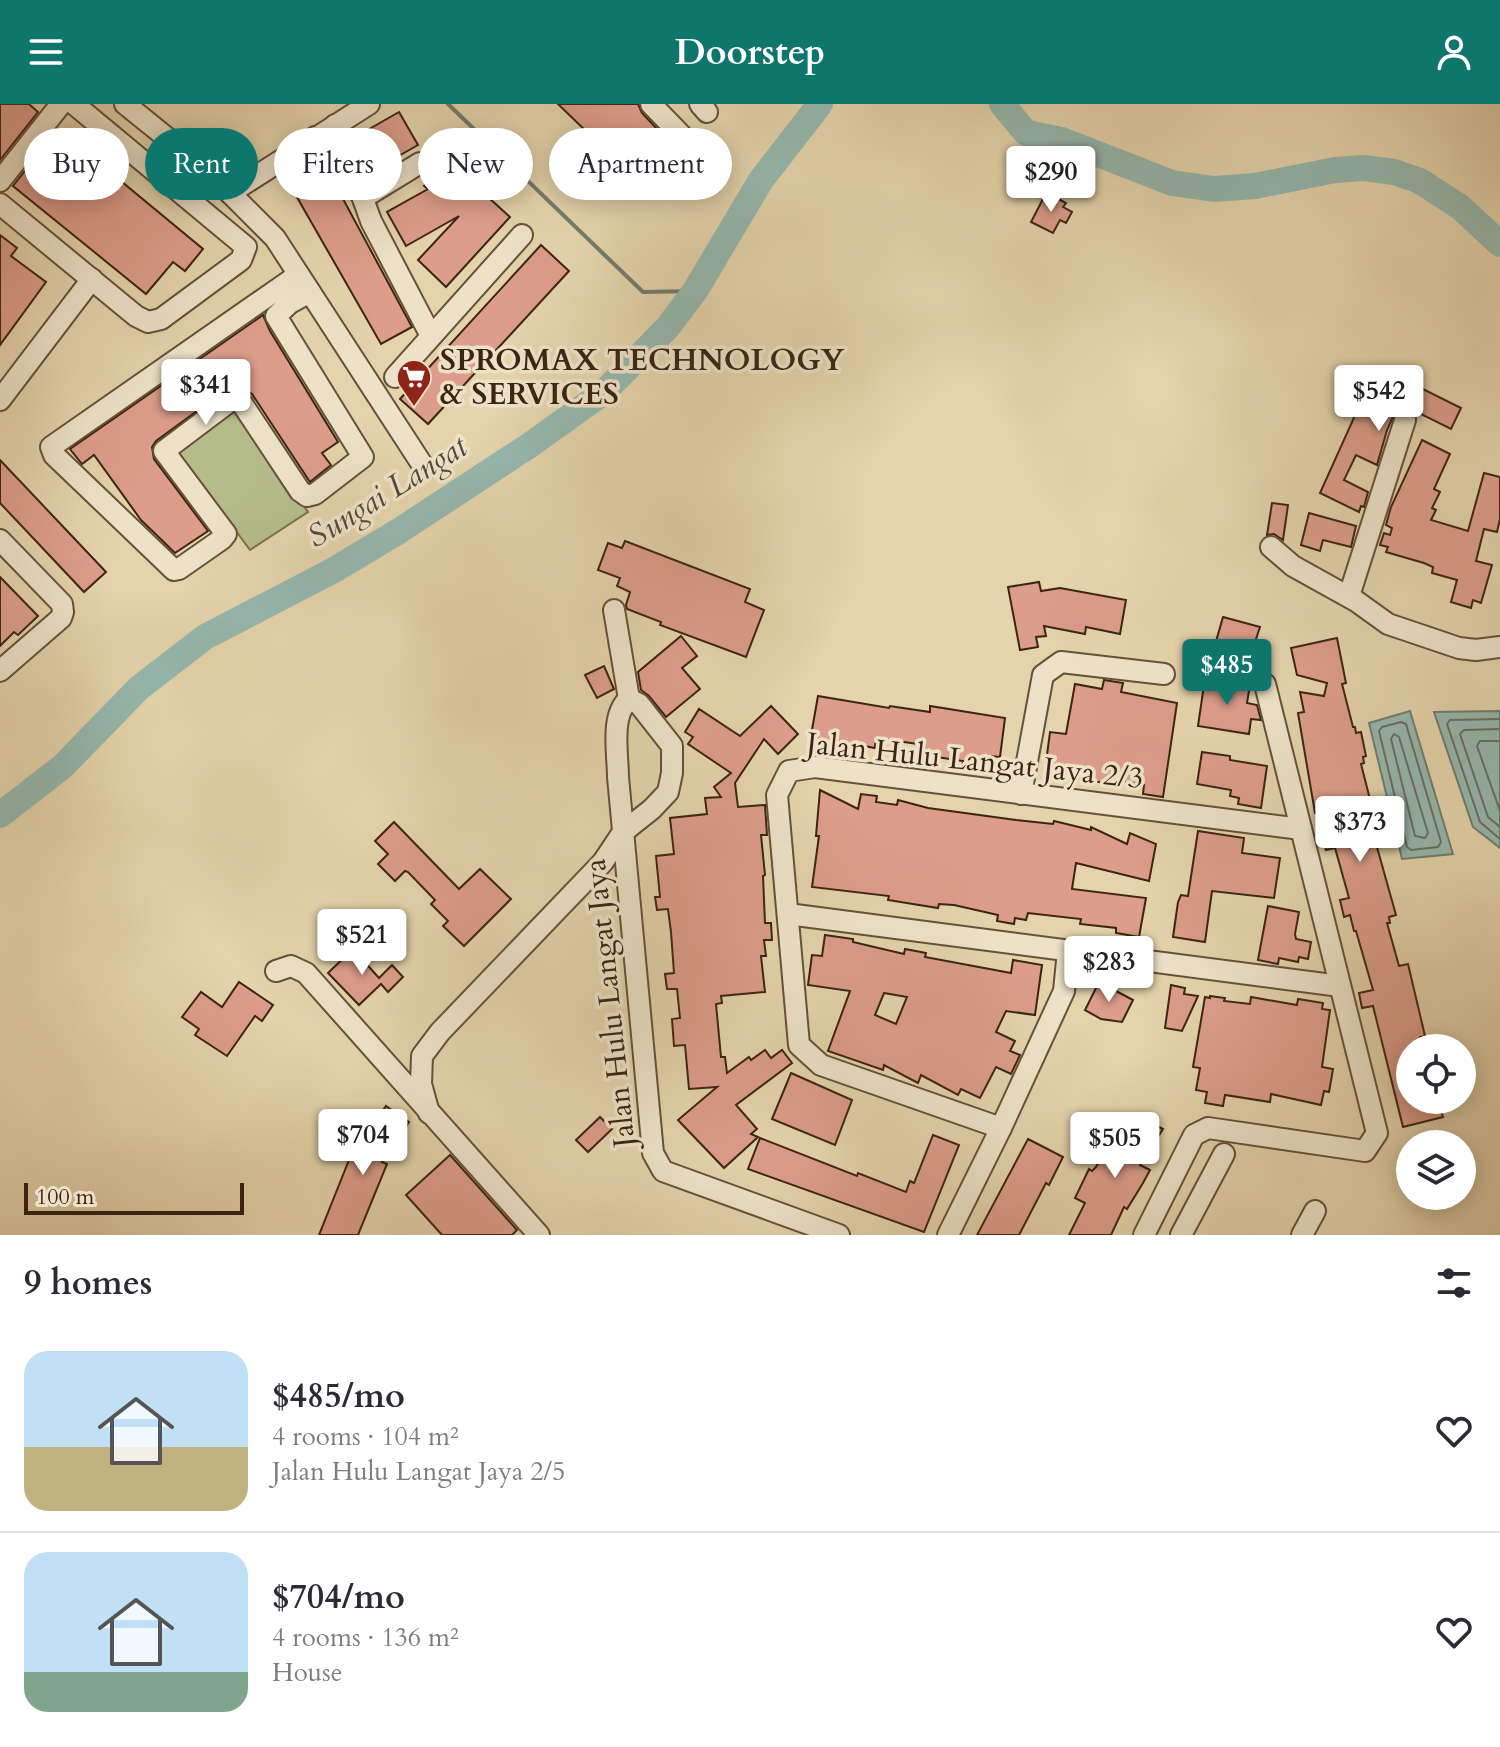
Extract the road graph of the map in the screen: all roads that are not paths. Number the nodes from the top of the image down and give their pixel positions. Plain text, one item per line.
1 (61, 104) edge
2 (74, 104) edge
3 (125, 104) edge
4 (369, 104) edge
5 (651, 104) edge
6 (335, 125) junction
7 (155, 128) edge
8 (330, 128) edge
9 (337, 128) edge
10 (674, 128) edge
11 (0, 181) edge
12 (237, 200) edge
13 (364, 200) edge
14 (0, 204) edge
15 (522, 235) dead end
16 (92, 279) junction
17 (304, 284) junction
18 (431, 336) junction
19 (395, 377) dead end
20 (0, 400) edge
21 (1405, 420) dead end
22 (425, 469) dead end
23 (0, 540) edge
24 (1271, 547) dead end
25 (1349, 596) junction
26 (614, 610) dead end
27 (1500, 647) edge
28 (0, 671) edge
29 (1164, 674) dead end
30 (1265, 684) dead end
31 (629, 699) junction
32 (1021, 794) junction
33 (1301, 829) junction
34 (623, 832) junction
35 (788, 914) junction
36 (1068, 951) junction
37 (276, 971) dead end
38 (1340, 986) junction
39 (429, 1113) junction
40 (1001, 1128) junction
41 (1224, 1154) dead end
42 (1315, 1211) dead end
43 (539, 1235) edge
44 (839, 1235) edge
45 (948, 1235) edge
46 (1144, 1235) edge
47 (1181, 1235) edge
48 (1302, 1235) edge

1 - 11 street
2 - 16 street
3 - 7 street
4 - 6 street
5 - 10 street
6 - 8 street
6 - 9 street
12 - 17 street
13 - 18 street
14 - 16 street
15 - 18 street
16 - 20 street
17 - 17 street
17 - 22 street
18 - 19 street
21 - 25 street
23 - 28 street
24 - 25 street
25 - 27 street
26 - 31 street
29 - 32 street
30 - 33 street
31 - 34 street, Jalan Hulu Langat Jaya
31 - 34 street
32 - 33 street, Jalan Hulu Langat Jaya 2/3
32 - 35 street, Jalan Hulu Langat Jaya 2/3
33 - 38 street
34 - 39 street
34 - 44 street, Jalan Hulu Langat Jaya
35 - 36 street
35 - 40 street
36 - 38 street
36 - 40 street
37 - 39 street
38 - 46 street
39 - 43 street
40 - 45 street
41 - 47 street
42 - 48 street

